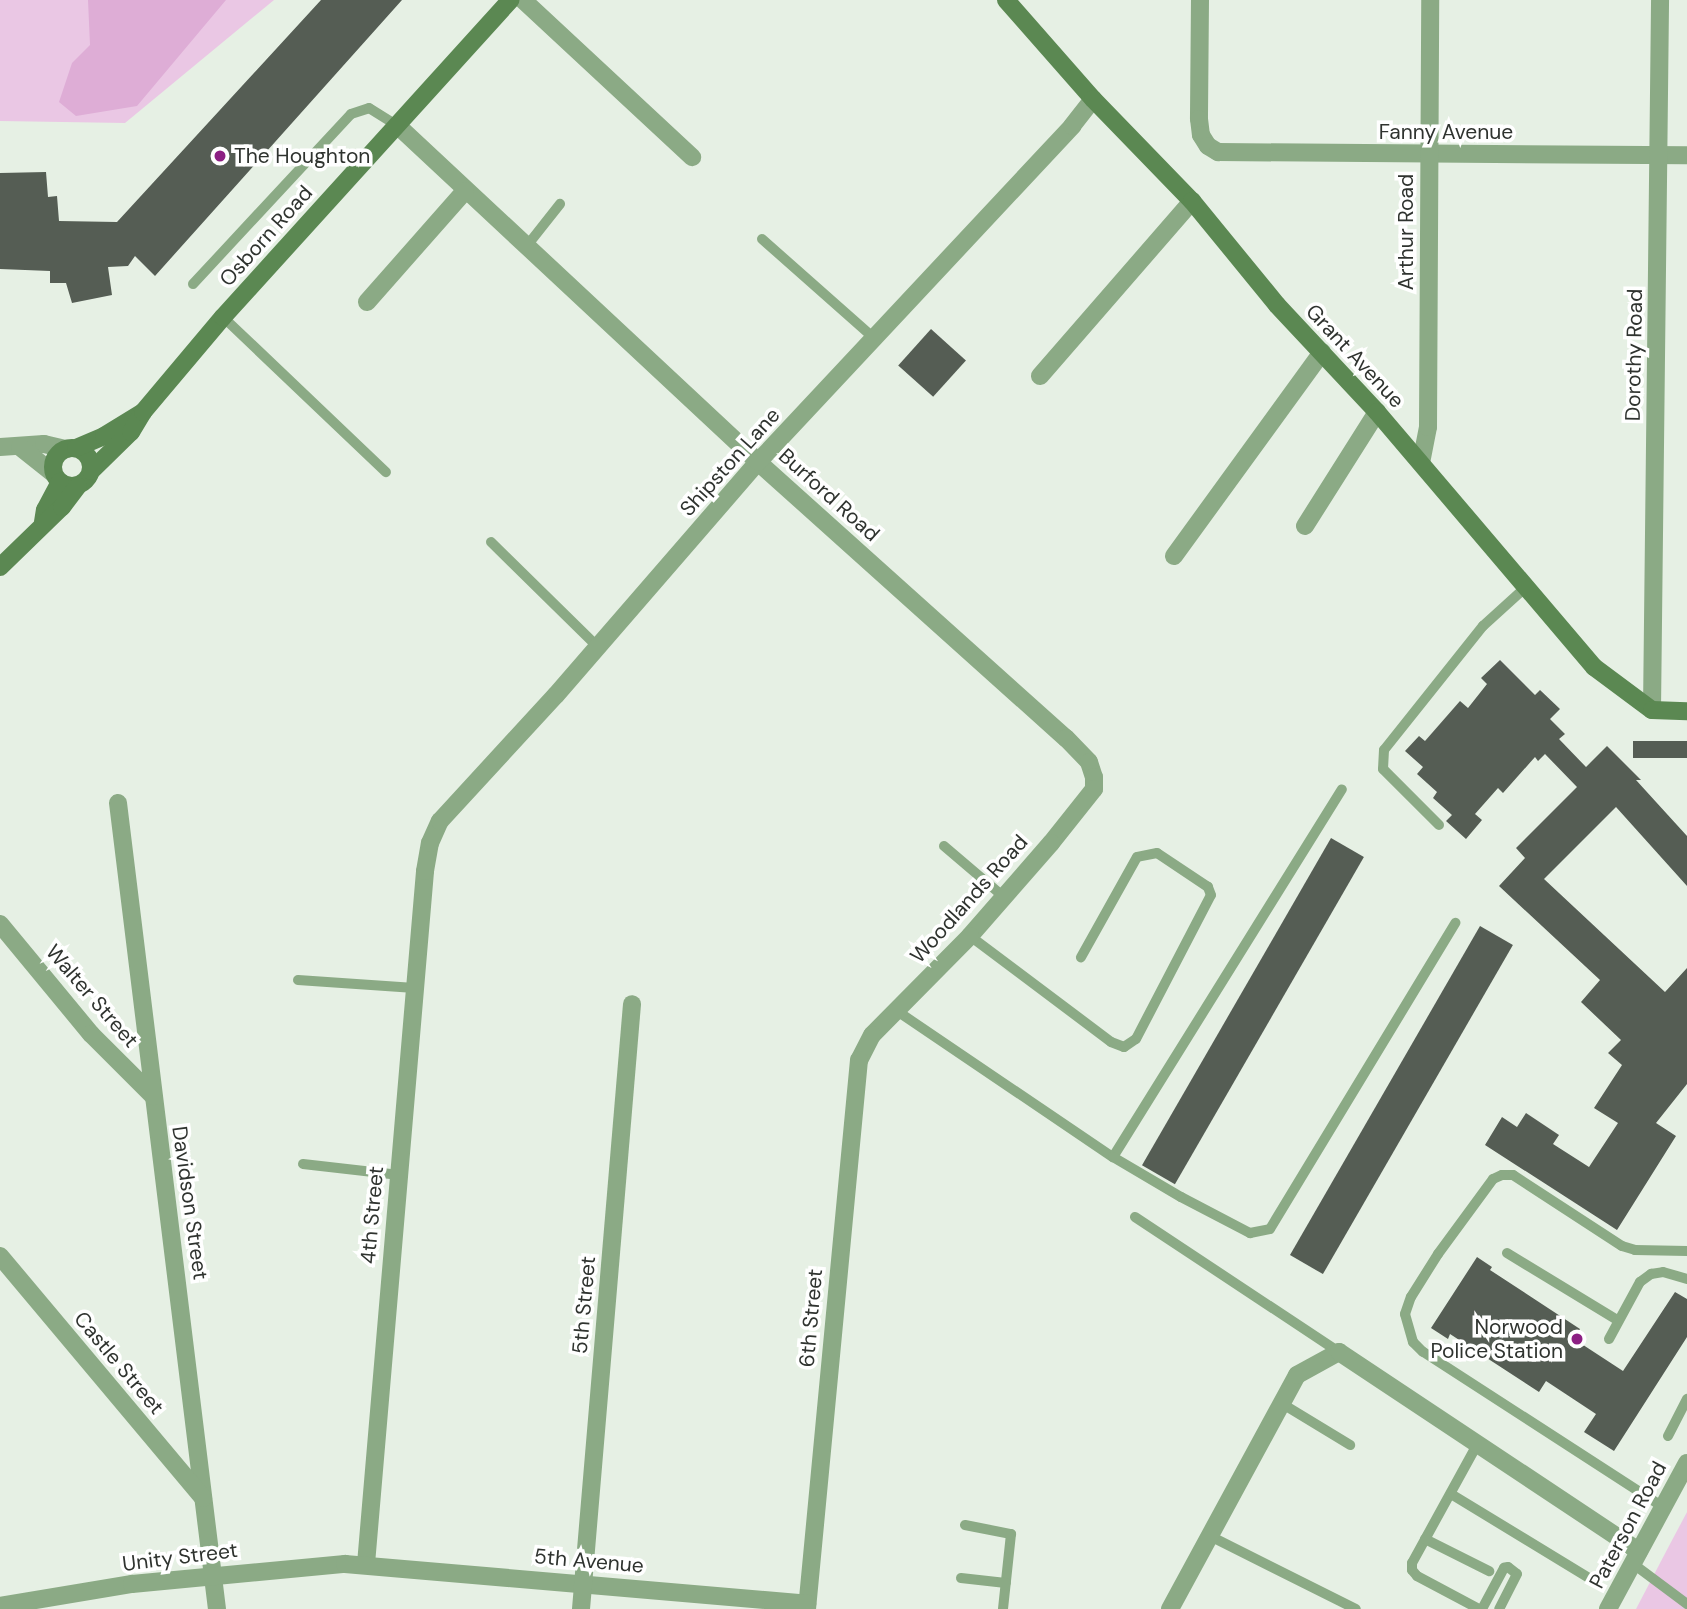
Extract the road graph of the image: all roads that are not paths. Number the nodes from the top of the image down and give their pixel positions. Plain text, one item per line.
1 (510, 0) edge
2 (523, 0) edge
3 (1006, 0) edge
4 (1200, 0) edge
5 (1430, 0) edge
6 (1660, 0) edge
7 (1093, 99) junction
8 (398, 126) junction
9 (1428, 154) junction
10 (1658, 155) junction
11 (1687, 155) edge
12 (692, 158) dead end
13 (466, 191) junction
14 (1192, 201) junction
15 (560, 204) dead end
16 (762, 239) dead end
17 (526, 247) junction
18 (193, 284) dead end
19 (367, 302) dead end
20 (223, 317) junction
21 (874, 338) junction
22 (1322, 352) junction
23 (1040, 376) dead end
24 (143, 412) junction
25 (1377, 412) junction
26 (0, 447) edge
27 (20, 447) junction
28 (71, 449) junction
29 (758, 462) junction
30 (1421, 463) junction
31 (91, 471) junction
32 (386, 472) dead end
33 (57, 478) junction
34 (78, 486) junction
35 (43, 522) junction
36 (1305, 526) dead end
37 (491, 542) dead end
38 (1174, 556) dead end
39 (0, 568) edge
40 (1526, 587) junction
41 (598, 647) junction
42 (1652, 709) junction
43 (1687, 710) edge
44 (1094, 789) joint
45 (1342, 789) dead end
46 (118, 803) dead end
47 (1439, 825) dead end
48 (944, 846) dead end
49 (425, 871) joint
50 (1004, 897) junction
51 (1455, 923) dead end
52 (0, 924) edge
53 (971, 936) junction
54 (1082, 957) dead end
55 (298, 980) dead end
56 (415, 988) junction
57 (632, 1004) dead end
58 (897, 1011) junction
59 (872, 1035) joint
60 (153, 1096) junction
61 (1113, 1157) junction
62 (303, 1164) dead end
63 (399, 1175) junction
64 (1135, 1217) dead end
65 (1687, 1251) edge
66 (1507, 1253) dead end
67 (0, 1256) edge
68 (1687, 1279) edge
69 (1617, 1320) junction
70 (1609, 1339) dead end
71 (1339, 1352) junction
72 (1687, 1399) edge
73 (1281, 1403) junction
74 (1668, 1436) dead end
75 (1478, 1443) junction
76 (1350, 1445) dead end
77 (1687, 1463) edge
78 (1451, 1494) junction
79 (203, 1498) junction
80 (1663, 1507) junction
81 (965, 1525) dead end
82 (1210, 1536) junction
83 (1426, 1539) junction
84 (1636, 1557) junction
85 (366, 1564) junction
86 (1489, 1571) dead end
87 (212, 1574) junction
88 (961, 1578) dead end
89 (1590, 1578) dead end
90 (584, 1583) junction
91 (1006, 1583) junction
92 (1687, 1604) edge
93 (0, 1606) edge
94 (807, 1606) edge
95 (217, 1609) edge
96 (581, 1609) edge
97 (1003, 1609) edge
98 (1170, 1609) edge
99 (1356, 1609) edge
100 (1480, 1609) edge
101 (1499, 1609) edge
102 (1608, 1609) edge

1 - 8 street, Osborn Road
2 - 12 street
3 - 7 street, Grant Avenue
4 - 9 street, Fanny Avenue
5 - 9 street, Arthur Road
6 - 10 street, Dorothy Road
7 - 14 street, Grant Avenue
7 - 21 street, Shipston Lane
8 - 13 street, Burford Road
8 - 18 lane
8 - 20 street, Osborn Road
9 - 10 street, Fanny Avenue
9 - 30 street, Arthur Road
10 - 11 street, Fanny Avenue
10 - 42 street, Dorothy Road
13 - 17 street, Burford Road
13 - 19 street
14 - 22 street, Grant Avenue
14 - 23 street
15 - 17 lane
16 - 21 lane
17 - 29 street, Burford Road
20 - 24 street, Osborn Road
20 - 32 lane
21 - 29 street, Shipston Lane
22 - 25 street, Grant Avenue
22 - 38 street
24 - 28 street, Osborn Road
24 - 31 street, Osborn Road
25 - 30 street, Grant Avenue
25 - 36 street
26 - 27 street
27 - 28 street
27 - 33 street
28 - 31 street
28 - 33 street
29 - 41 street, Shipston Lane
29 - 44 street, Burford Road
30 - 40 street, Grant Avenue
31 - 34 street
33 - 34 street
33 - 35 street
34 - 35 street
35 - 39 street
37 - 41 lane
40 - 42 street, Grant Avenue
40 - 47 lane
41 - 49 street, Shipston Lane
42 - 43 street
44 - 50 street, Woodlands Road
45 - 61 lane
46 - 60 street, Davidson Street
48 - 50 lane
49 - 56 street, 4th Street
50 - 53 street, Woodlands Road
51 - 61 lane
52 - 60 street, Walter Street
53 - 54 lane
53 - 58 street, Woodlands Road
55 - 56 lane
56 - 63 street, 4th Street
57 - 90 street, 5th Street
58 - 59 street, Woodlands Road
58 - 61 lane
59 - 94 street, 6th Street
60 - 79 street, Davidson Street
62 - 63 lane
63 - 85 street, 4th Street
64 - 71 lane
65 - 80 lane
66 - 69 lane
67 - 79 street, Castle Street
68 - 69 lane
69 - 70 lane
71 - 73 street
71 - 75 street
72 - 74 lane
73 - 76 lane
73 - 82 street
75 - 78 lane
75 - 84 street
77 - 80 street, Paterson Road
78 - 83 lane
78 - 89 lane
79 - 87 street, Davidson Street
80 - 84 street, Paterson Road
81 - 91 lane
82 - 98 street
82 - 99 lane
83 - 86 lane
83 - 100 lane
84 - 92 lane
84 - 102 street, Paterson Road
85 - 87 street, Unity Street
85 - 90 street, 5th Avenue
87 - 93 street, Unity Street
87 - 95 street, Davidson Street
88 - 91 lane
90 - 94 street, 5th Avenue
90 - 96 street, 5th Street
91 - 97 lane
100 - 101 lane

